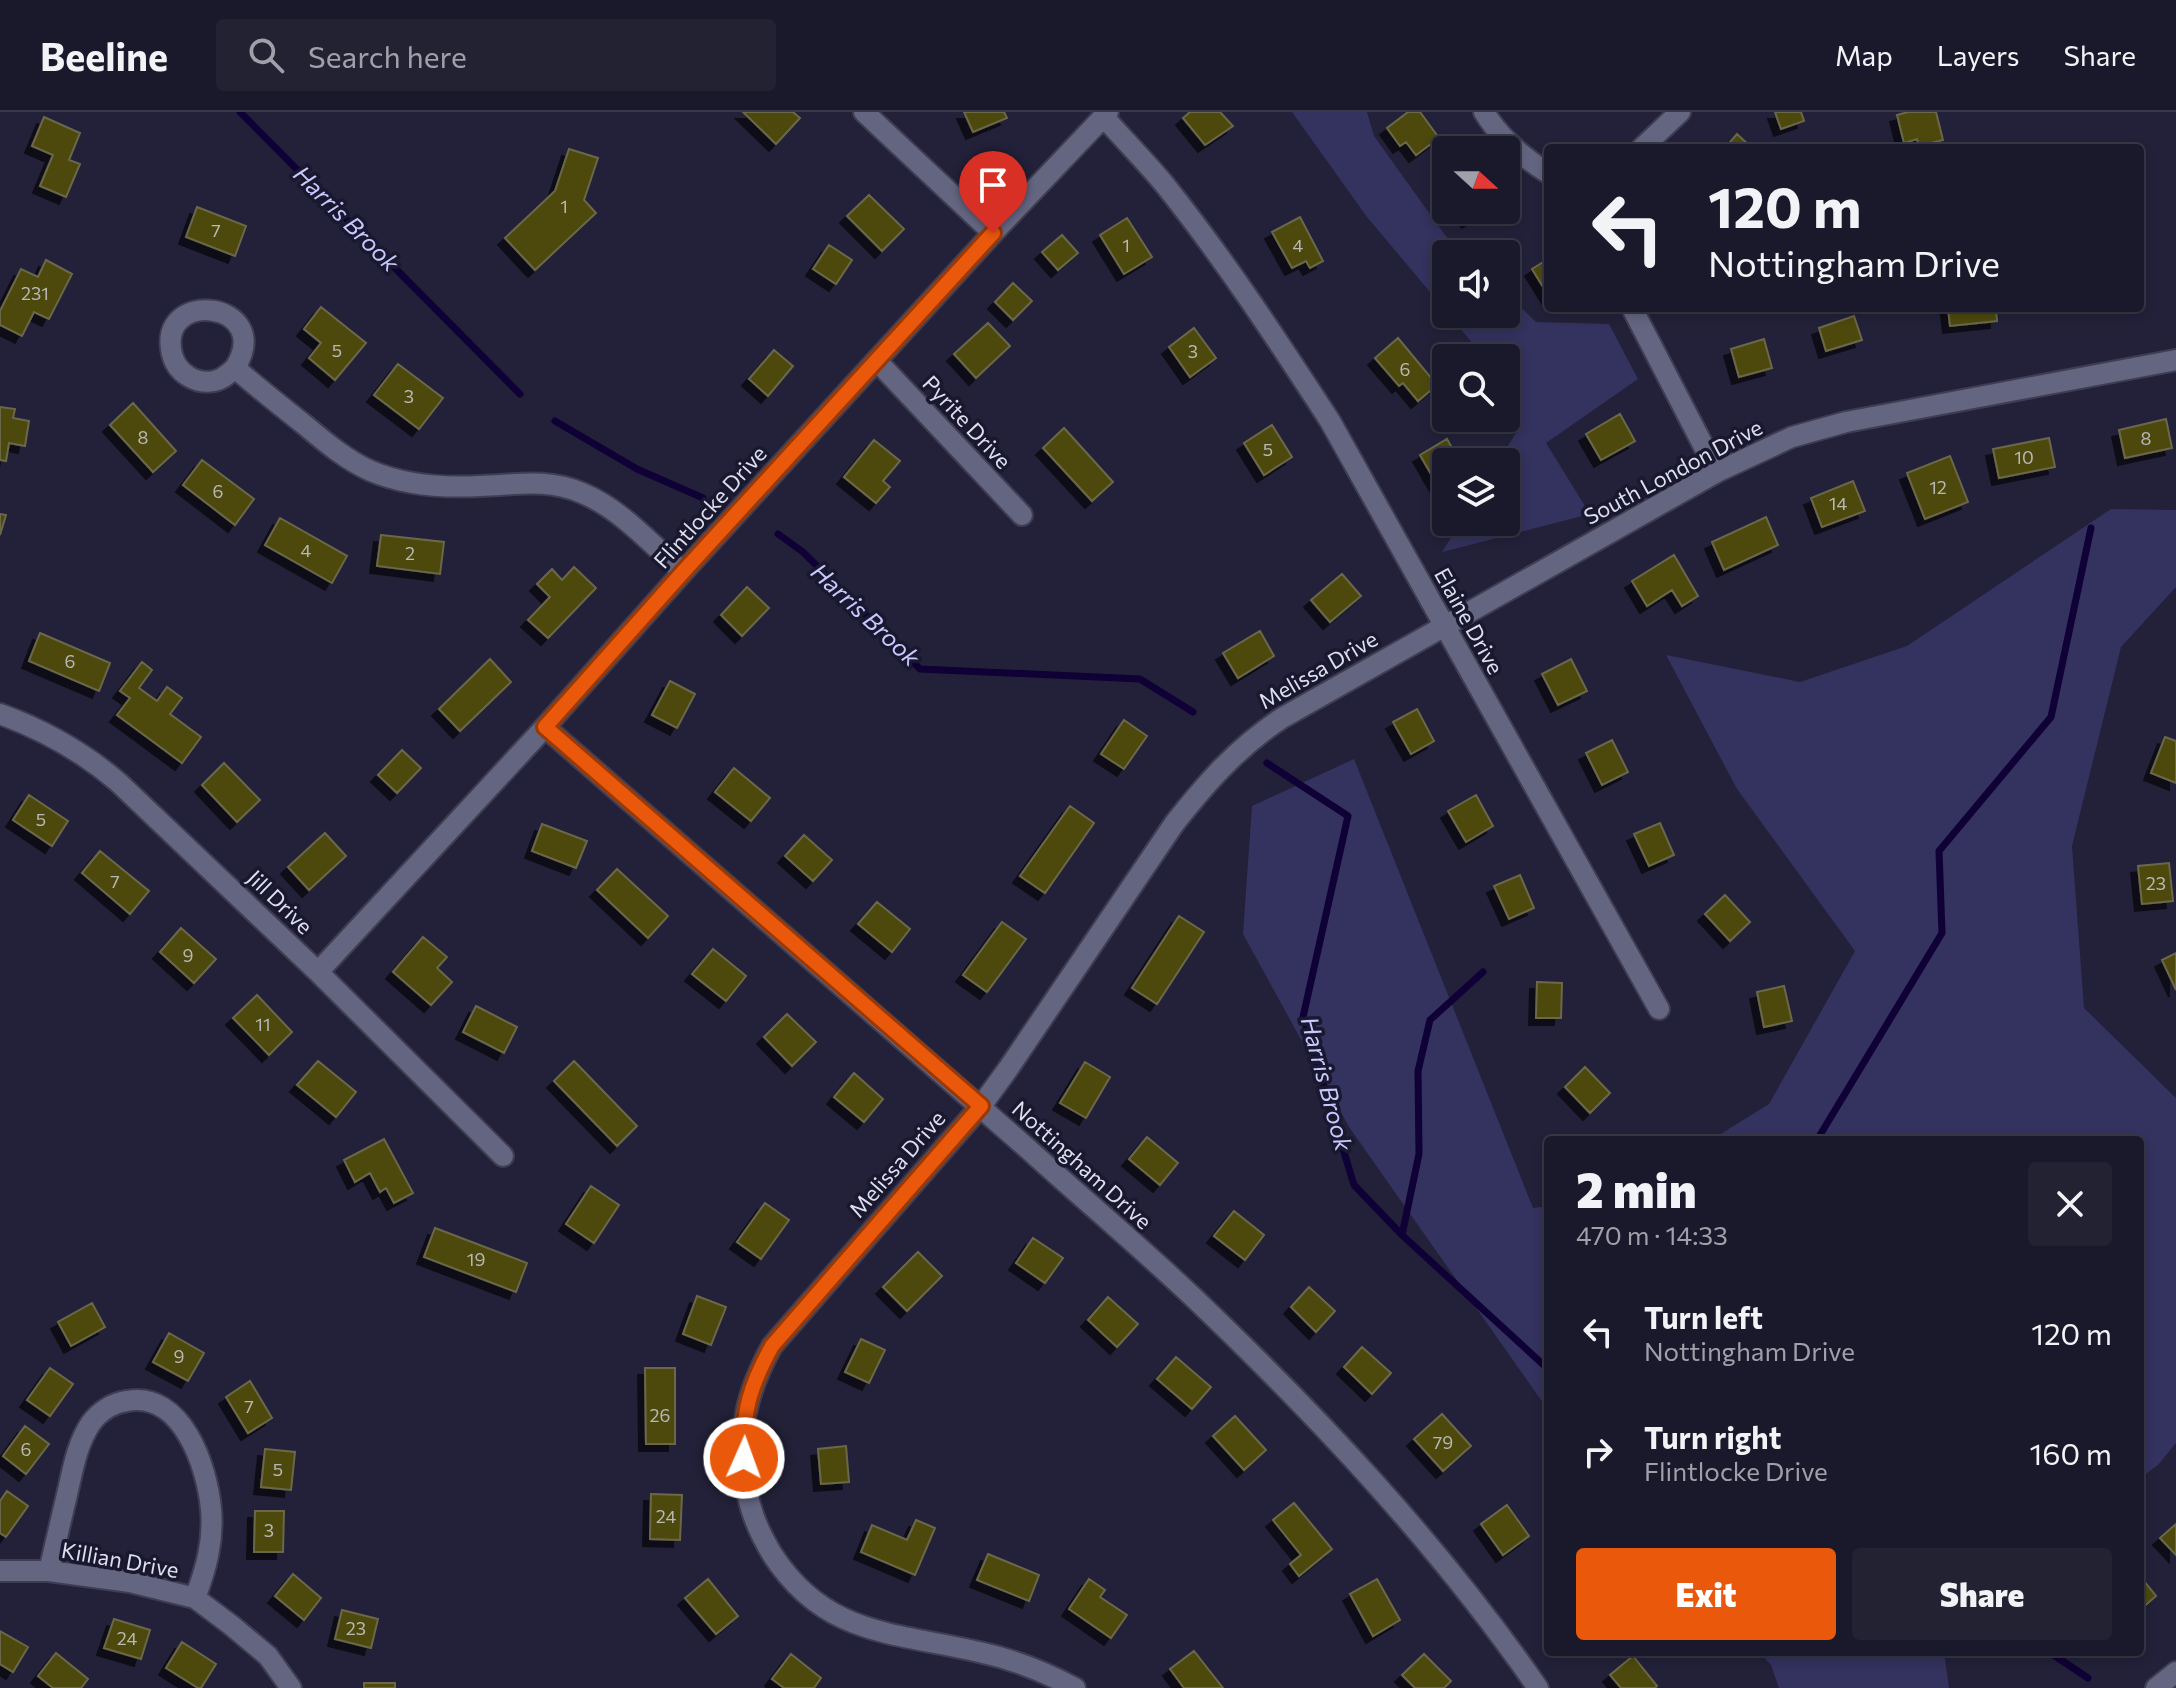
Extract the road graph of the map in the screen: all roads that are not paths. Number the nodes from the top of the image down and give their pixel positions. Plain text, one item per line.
1 (864, 112) edge
2 (1484, 112) edge
3 (1680, 112) edge
4 (1106, 115) edge
5 (1646, 144) edge
6 (1544, 170) edge
7 (993, 233) junction
8 (1634, 312) edge
9 (2176, 360) edge
10 (877, 361) junction
11 (235, 368) dead end
12 (1717, 472) junction
13 (1022, 515) dead end
14 (683, 572) junction
15 (1444, 625) junction
16 (0, 714) edge
17 (545, 727) junction
18 (318, 972) junction
19 (1659, 1009) dead end
20 (981, 1106) junction
21 (503, 1156) dead end
22 (0, 1571) edge
23 (49, 1571) junction
24 (195, 1598) junction
25 (2176, 1672) edge
26 (291, 1688) edge
27 (1075, 1688) edge
28 (1538, 1688) edge
29 (2156, 1688) edge

1 - 7 street
2 - 6 street
3 - 5 street
4 - 7 street, Flintlocke Drive
4 - 15 street, Elaine Drive
7 - 10 street, Flintlocke Drive
8 - 12 street
9 - 12 street, South London Drive
10 - 13 street, Pyrite Drive
10 - 14 street, Flintlocke Drive
11 - 14 street
12 - 15 street, South London Drive
14 - 17 street, Flintlocke Drive
15 - 19 street, Elaine Drive
15 - 20 street, Melissa Drive
16 - 18 street, Jill Drive
17 - 18 street, Flintlocke Drive
17 - 20 street, Nottingham Drive
18 - 21 street, Jill Drive
20 - 27 street, Melissa Drive
20 - 28 street, Nottingham Drive
22 - 23 street, Killian Drive
23 - 24 street, Killian Drive
23 - 24 street
24 - 26 street, Killian Drive
25 - 29 street

